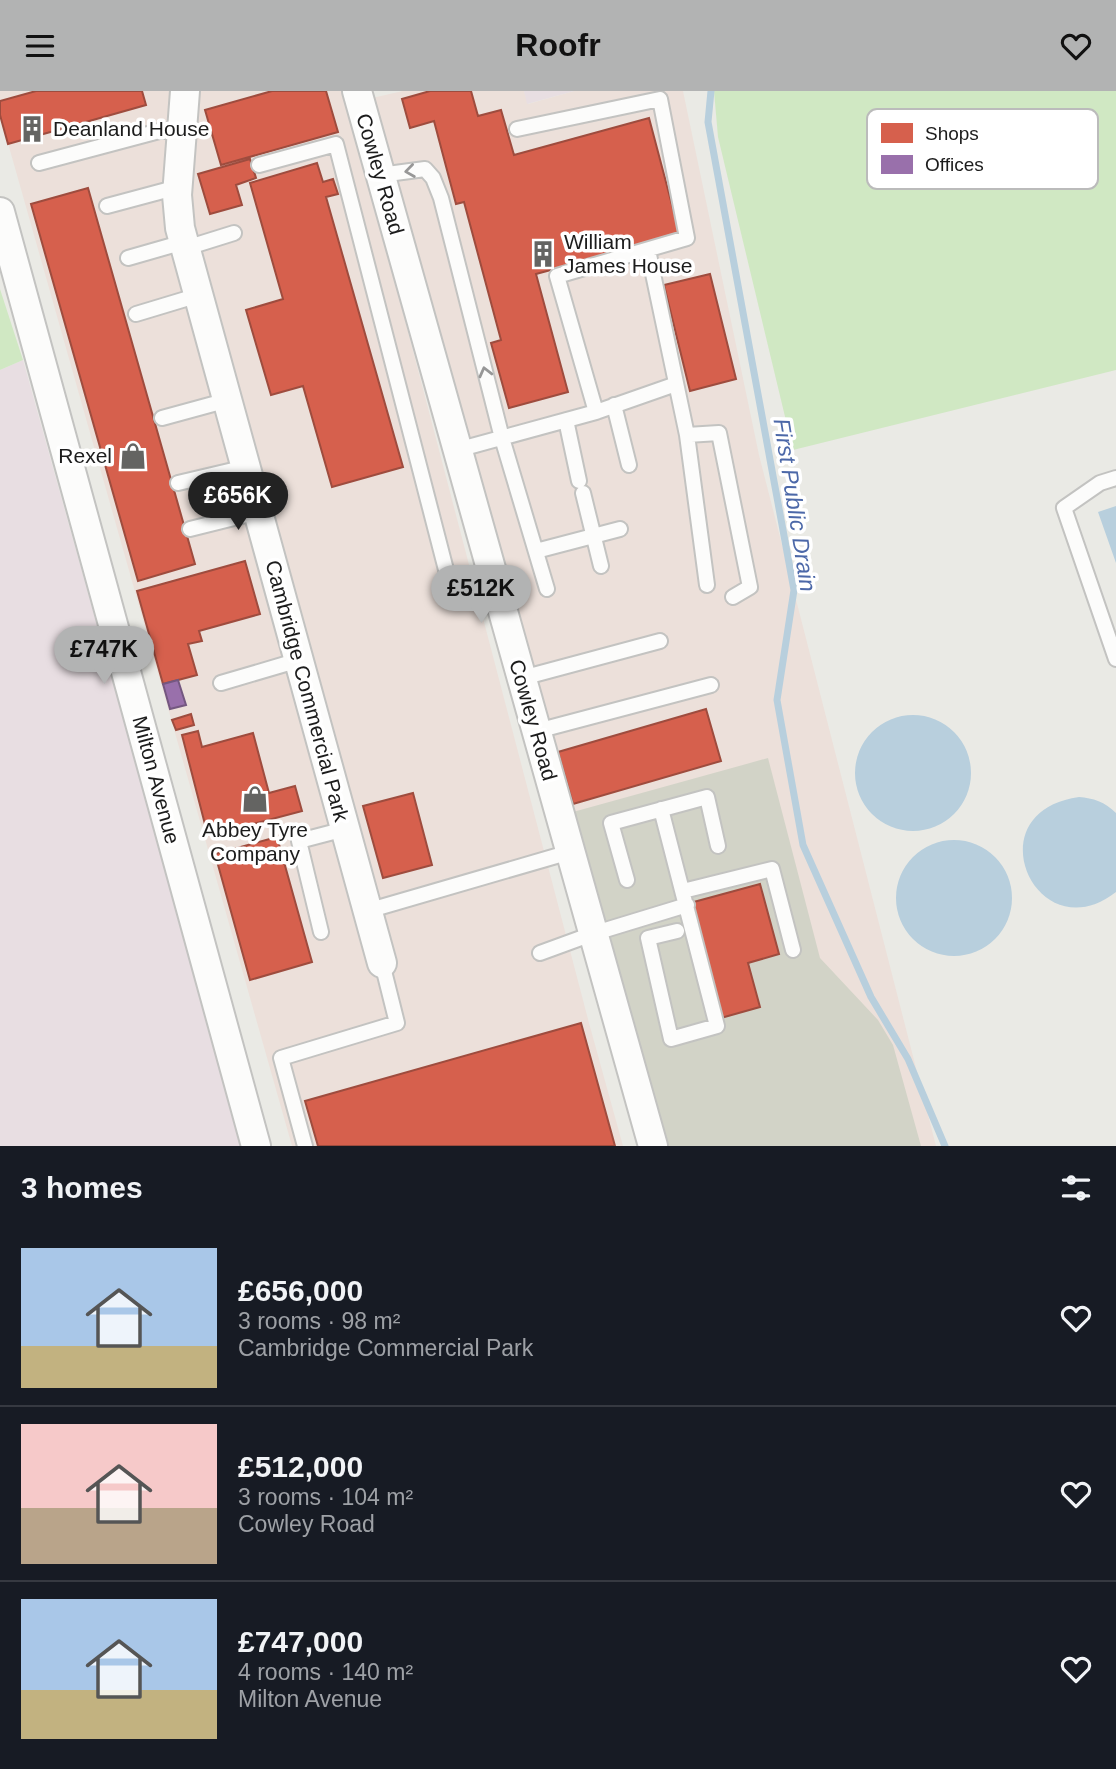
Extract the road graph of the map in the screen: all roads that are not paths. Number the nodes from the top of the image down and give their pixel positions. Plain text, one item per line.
1 (185, 91) edge
2 (357, 91) edge
3 (517, 129) dead end
4 (182, 135) junction
5 (39, 163) dead end
6 (259, 165) dead end
7 (380, 175) junction
8 (178, 187) junction
9 (107, 206) dead end
10 (0, 212) edge
11 (234, 233) dead end
12 (185, 245) junction
13 (648, 250) junction
14 (128, 258) dead end
15 (199, 295) junction
16 (136, 314) dead end
17 (676, 384) junction
18 (228, 400) junction
19 (614, 405) junction
20 (596, 412) junction
21 (162, 418) dead end
22 (565, 420) junction
23 (687, 435) junction
24 (502, 438) junction
25 (457, 450) junction
26 (629, 465) dead end
27 (246, 467) junction
28 (1116, 478) edge
29 (178, 483) dead end
30 (258, 512) junction
31 (190, 529) dead end
32 (620, 529) dead end
33 (595, 536) junction
34 (536, 551) junction
35 (601, 566) dead end
36 (494, 580) junction
37 (707, 585) dead end
38 (547, 589) dead end
39 (733, 597) dead end
40 (660, 641) dead end
41 (1116, 659) edge
42 (299, 660) junction
43 (522, 678) junction
44 (220, 683) dead end
45 (711, 685) dead end
46 (537, 731) junction
47 (661, 809) junction
48 (345, 829) junction
49 (718, 846) dead end
50 (570, 852) junction
51 (627, 880) dead end
52 (685, 898) junction
53 (367, 911) junction
54 (677, 931) dead end
55 (321, 932) dead end
56 (592, 934) junction
57 (793, 950) dead end
58 (540, 953) dead end
59 (382, 963) joint
60 (256, 1146) edge
61 (305, 1146) edge
62 (653, 1146) edge

1 - 4 street, Cambridge Commercial Park
2 - 7 street, Cowley Road
3 - 13 lane
4 - 5 lane
4 - 8 street, Cambridge Commercial Park
6 - 36 lane
24 -> 7 lane
7 - 25 street, Cowley Road
8 - 9 lane
8 - 12 street, Cambridge Commercial Park
10 - 60 street, Milton Avenue
11 - 12 lane
12 - 14 lane
12 - 15 street, Cambridge Commercial Park
13 - 17 lane
13 - 20 lane
15 - 16 lane
15 - 18 street, Cambridge Commercial Park
17 - 19 lane
17 - 23 lane
18 - 21 lane
18 - 27 street, Cambridge Commercial Park
19 - 20 lane
19 - 26 lane
20 - 22 lane
22 - 24 lane
22 - 33 lane
23 - 37 lane
23 - 39 lane
24 - 25 lane
24 - 34 lane
25 - 36 street, Cowley Road
27 - 29 lane
27 - 30 street, Cambridge Commercial Park
28 - 41 lane
30 - 31 lane
30 - 42 street, Cambridge Commercial Park
32 - 33 lane
33 - 34 lane
33 - 35 lane
34 - 38 lane
36 - 43 street, Cowley Road
40 - 43 lane
42 - 44 lane
42 - 48 street, Cambridge Commercial Park
43 - 46 street, Cowley Road
45 - 46 lane
46 - 50 street, Cowley Road
47 - 49 lane
47 - 51 lane
47 - 52 lane
48 - 53 street, Cambridge Commercial Park
48 - 55 lane
50 - 53 lane
50 - 56 street, Cowley Road
52 - 54 lane
52 - 56 lane
52 - 57 lane
53 - 59 street, Cambridge Commercial Park
56 - 58 lane
56 - 62 street, Cowley Road
59 - 61 lane

